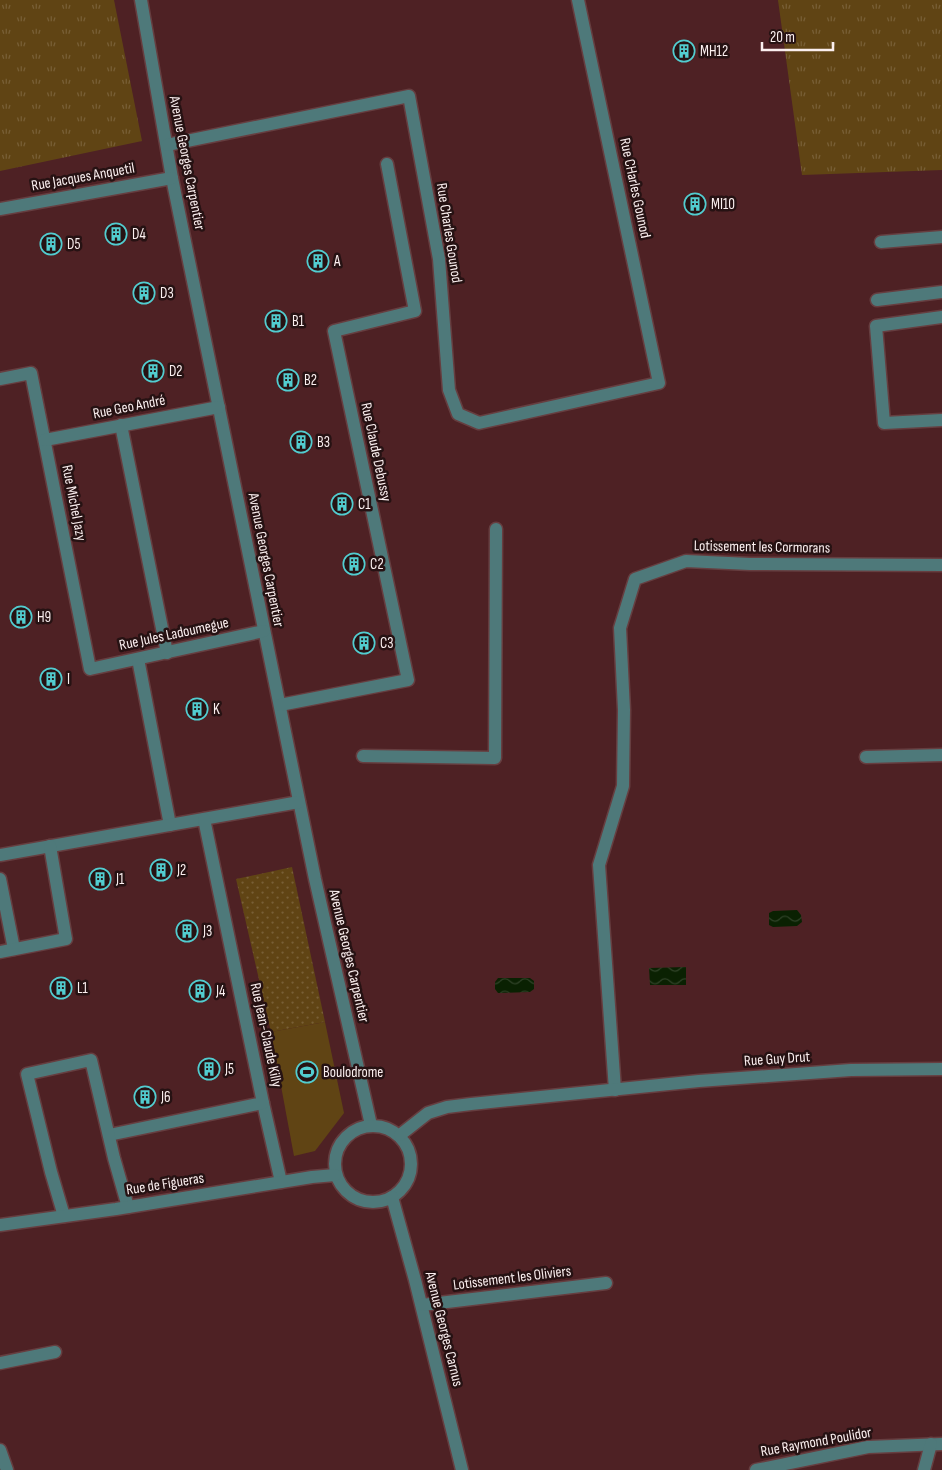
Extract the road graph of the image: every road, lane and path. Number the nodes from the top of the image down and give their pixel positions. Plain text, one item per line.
1 (141, 0) edge
2 (578, 0) edge
3 (167, 145) junction
4 (387, 164) dead end
5 (172, 178) junction
6 (0, 209) edge
7 (942, 237) edge
8 (881, 242) dead end
9 (942, 292) edge
10 (877, 300) dead end
11 (942, 317) edge
12 (0, 380) edge
13 (659, 383) joint
14 (219, 407) junction
15 (942, 420) edge
16 (121, 425) junction
17 (45, 440) junction
18 (496, 529) dead end
19 (942, 565) edge
20 (264, 631) junction
21 (167, 653) junction
22 (138, 659) junction
23 (90, 669) joint
24 (280, 705) junction
25 (942, 755) edge
26 (363, 756) dead end
27 (866, 757) dead end
28 (299, 802) junction
29 (204, 819) junction
30 (170, 825) junction
31 (50, 846) junction
32 (0, 855) edge
33 (0, 879) edge
34 (14, 949) junction
35 (0, 952) edge
36 (942, 1069) edge
37 (615, 1090) junction
38 (263, 1103) junction
39 (371, 1125) junction
40 (109, 1135) junction
41 (400, 1135) junction
42 (335, 1175) junction
43 (281, 1182) junction
44 (392, 1198) junction
45 (128, 1207) junction
46 (64, 1216) junction
47 (0, 1225) edge
48 (606, 1283) dead end
49 (422, 1305) junction
50 (55, 1352) dead end
51 (0, 1363) edge
52 (936, 1444) edge
53 (0, 1450) edge
54 (7, 1470) edge
55 (462, 1470) edge
56 (756, 1470) edge
57 (924, 1470) edge

1 - 3 street, Avenue Georges Carpentier
2 - 13 street, Rue CHarles Gounod
3 - 5 street, Avenue Georges Carpentier
3 - 13 street, Rue Charles Gounod
4 - 24 street, Rue Claude Debussy
5 - 6 street, Rue Jacques Anquetil
5 - 14 street, Avenue Georges Carpentier
7 - 8 street
9 - 10 street
11 - 15 street
12 - 17 street, Rue Michel Jazy
14 - 16 street, Rue Geo André
14 - 20 street, Avenue Georges Carpentier
16 - 17 street, Rue Geo André
16 - 21 street
17 - 23 street, Rue Michel Jazy
18 - 26 street
19 - 37 street, Lotissement les Cormorans
20 - 21 street, Rue Jules Ladoumegue
20 - 24 street, Avenue Georges Carpentier
21 - 22 street, Rue Jules Ladoumegue
22 - 23 street, Rue Jules Ladoumegue
22 - 30 street
24 - 28 street, Avenue Georges Carpentier
25 - 27 street
28 - 29 street
28 - 39 street, Avenue Georges Carpentier
29 - 30 street
29 - 38 street, Rue Jean-Claude Killy
30 - 31 street
31 - 32 street
31 - 34 street
33 - 34 street
34 - 35 street
36 - 37 street, Rue Guy Drut
37 - 41 street, Rue Guy Drut
38 - 40 street, Rue Jean-Claude Killy
38 - 43 street
39 - 41 street
39 - 42 street
40 - 45 street
40 - 46 street
41 - 44 street
42 - 43 street, Rue de Figueras
42 - 44 street
43 - 45 street, Rue de Figueras
44 - 49 street, Avenue Georges Carnus
45 - 46 street, Rue de Figueras
46 - 47 street, Rue de Figueras
48 - 49 street, Lotissement les Oliviers
49 - 55 street, Avenue Georges Carnus
50 - 51 street
52 - 56 street, Rue Raymond Poulidor
52 - 57 street
53 - 54 street

